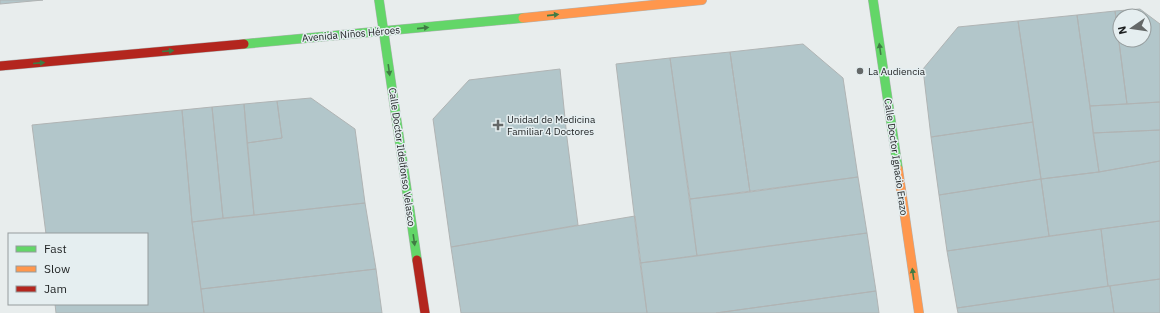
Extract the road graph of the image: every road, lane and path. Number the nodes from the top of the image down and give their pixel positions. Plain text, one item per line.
1 (379, 0) edge
2 (702, 0) edge
3 (873, 0) edge
4 (383, 32) junction
5 (0, 66) edge
6 (425, 313) edge
7 (919, 313) edge

1 - 4 main road, Calle Doctor Ildelfonso Velasco
4 -> 2 main road, Avenida Niños Héroes
7 -> 3 main road, Calle Doctor Ignacio Erazo
5 -> 4 main road, Avenida Niños Héroes
4 -> 6 main road, Calle Doctor Ildelfonso Velasco

